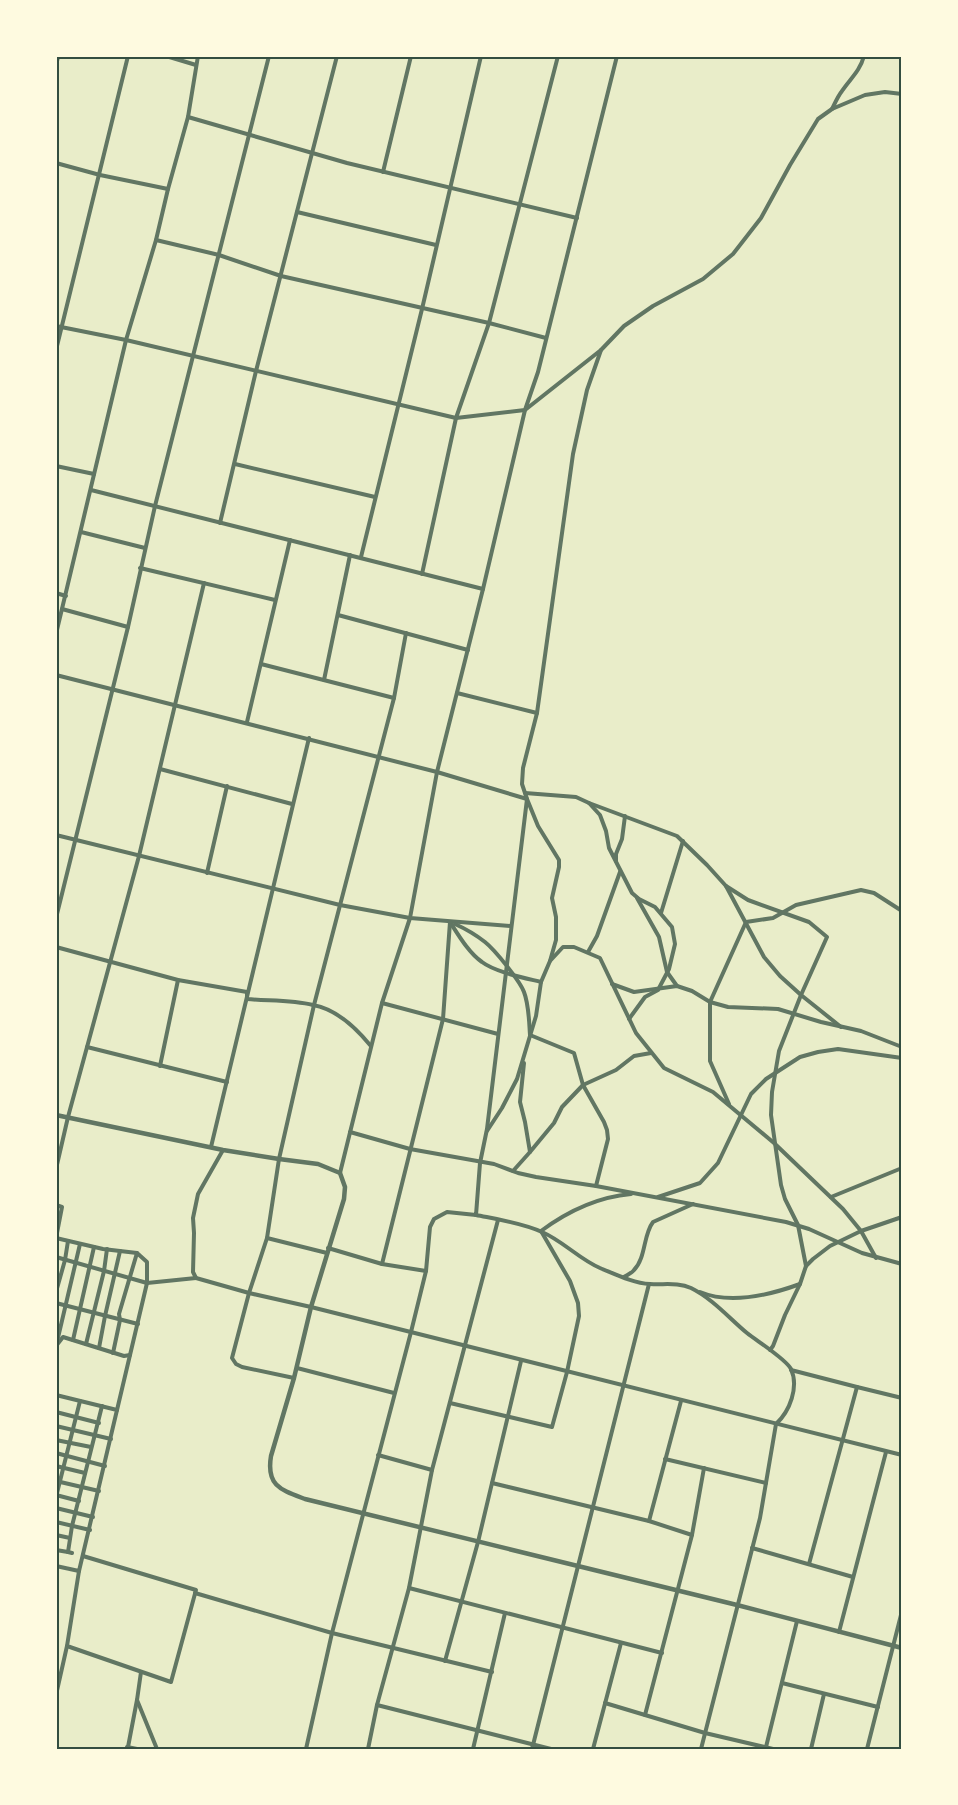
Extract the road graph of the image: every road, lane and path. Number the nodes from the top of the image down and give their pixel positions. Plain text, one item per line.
1 (58, 56) edge
2 (128, 56) edge
3 (166, 56) edge
4 (198, 56) edge
5 (269, 56) edge
6 (337, 56) edge
7 (411, 56) edge
8 (481, 56) edge
9 (558, 56) edge
10 (617, 56) edge
11 (864, 56) edge
12 (56, 64) edge
13 (196, 65) junction
14 (902, 94) edge
15 (832, 109) junction
16 (188, 118) junction
17 (249, 136) junction
18 (312, 154) junction
19 (56, 163) edge
20 (383, 172) junction
21 (100, 175) junction
22 (449, 187) junction
23 (168, 189) junction
24 (520, 203) junction
25 (297, 212) junction
26 (576, 218) junction
27 (156, 240) junction
28 (436, 245) junction
29 (219, 255) junction
30 (281, 276) junction
31 (422, 309) junction
32 (489, 323) junction
33 (56, 326) edge
34 (62, 327) junction
35 (546, 338) junction
36 (126, 340) junction
37 (56, 350) edge
38 (601, 350) junction
39 (192, 356) junction
40 (256, 371) junction
41 (397, 405) junction
42 (525, 410) junction
43 (456, 418) junction
44 (235, 464) junction
45 (56, 466) edge
46 (94, 474) junction
47 (91, 490) junction
48 (375, 497) junction
49 (155, 506) junction
50 (220, 523) junction
51 (81, 532) junction
52 (290, 540) junction
53 (145, 548) junction
54 (350, 555) junction
55 (361, 557) junction
56 (140, 568) junction
57 (422, 574) junction
58 (204, 583) junction
59 (483, 589) junction
60 (56, 593) edge
61 (66, 596) junction
62 (275, 600) junction
63 (62, 609) junction
64 (338, 615) junction
65 (128, 627) junction
66 (406, 632) junction
67 (56, 634) edge
68 (468, 650) junction
69 (260, 664) junction
70 (56, 675) edge
71 (324, 680) junction
72 (112, 688) junction
73 (457, 693) junction
74 (394, 698) junction
75 (176, 704) junction
76 (537, 713) junction
77 (247, 722) junction
78 (309, 738) junction
79 (378, 757) junction
80 (160, 768) junction
81 (437, 772) junction
82 (227, 786) junction
83 (525, 793) junction
84 (527, 799) junction
85 (589, 803) junction
86 (292, 804) junction
87 (625, 816) junction
88 (56, 835) edge
89 (75, 840) junction
90 (683, 841) junction
91 (139, 856) junction
92 (616, 863) junction
93 (620, 872) junction
94 (207, 873) junction
95 (726, 886) junction
96 (272, 887) junction
97 (636, 896) junction
98 (340, 904) junction
99 (902, 911) edge
100 (783, 912) junction
101 (660, 913) junction
102 (56, 918) edge
103 (410, 918) junction
104 (450, 922) junction
105 (746, 922) junction
106 (511, 926) junction
107 (56, 947) edge
108 (588, 952) junction
109 (111, 962) junction
110 (550, 962) junction
111 (506, 967) junction
112 (506, 972) junction
113 (667, 972) junction
114 (513, 974) junction
115 (178, 980) junction
116 (541, 982) junction
117 (612, 984) junction
118 (677, 986) junction
119 (658, 990) junction
120 (800, 995) junction
121 (247, 999) junction
122 (710, 1002) junction
123 (382, 1003) junction
124 (314, 1005) junction
125 (793, 1013) junction
126 (443, 1019) junction
127 (629, 1019) junction
128 (841, 1027) junction
129 (498, 1034) junction
130 (530, 1035) junction
131 (370, 1045) junction
132 (87, 1047) junction
133 (902, 1047) edge
134 (525, 1053) junction
135 (651, 1053) junction
136 (902, 1058) edge
137 (160, 1066) junction
138 (774, 1074) junction
139 (226, 1082) junction
140 (583, 1085) junction
141 (730, 1106) junction
142 (56, 1115) edge
143 (740, 1115) junction
144 (68, 1117) junction
145 (350, 1132) junction
146 (486, 1132) junction
147 (774, 1143) junction
148 (211, 1147) junction
149 (410, 1149) junction
150 (223, 1150) junction
151 (530, 1152) junction
152 (279, 1159) junction
153 (480, 1163) junction
154 (902, 1168) edge
155 (56, 1169) edge
156 (513, 1171) junction
157 (340, 1173) junction
158 (596, 1186) junction
159 (637, 1194) junction
160 (655, 1197) junction
161 (831, 1197) junction
162 (693, 1204) junction
163 (56, 1206) edge
164 (476, 1215) junction
165 (902, 1217) edge
166 (498, 1220) junction
167 (798, 1225) junction
168 (541, 1231) junction
169 (861, 1231) junction
170 (267, 1238) junction
171 (56, 1239) edge
172 (68, 1241) junction
173 (838, 1243) junction
174 (80, 1244) junction
175 (94, 1247) junction
176 (107, 1249) junction
177 (328, 1250) junction
178 (120, 1251) junction
179 (137, 1253) junction
180 (56, 1257) edge
181 (876, 1258) junction
182 (65, 1260) junction
183 (76, 1263) junction
184 (382, 1264) junction
185 (902, 1264) edge
186 (806, 1266) junction
187 (90, 1267) junction
188 (104, 1271) junction
189 (426, 1271) junction
190 (116, 1274) junction
191 (624, 1277) junction
192 (129, 1278) junction
193 (196, 1278) junction
194 (147, 1283) junction
195 (649, 1284) junction
196 (800, 1284) junction
197 (690, 1288) junction
198 (56, 1292) edge
199 (249, 1294) junction
200 (56, 1303) edge
201 (66, 1306) junction
202 (312, 1307) junction
203 (80, 1309) junction
204 (94, 1313) junction
205 (105, 1316) junction
206 (120, 1320) junction
207 (138, 1324) junction
208 (411, 1332) junction
209 (73, 1340) junction
210 (86, 1344) junction
211 (56, 1345) edge
212 (465, 1345) junction
213 (99, 1348) junction
214 (770, 1350) junction
215 (113, 1353) junction
216 (130, 1355) junction
217 (522, 1360) junction
218 (297, 1368) junction
219 (791, 1370) junction
220 (567, 1372) junction
221 (294, 1378) junction
222 (623, 1385) junction
223 (857, 1387) junction
224 (394, 1393) junction
225 (57, 1396) edge
226 (902, 1398) edge
227 (681, 1400) junction
228 (80, 1401) junction
229 (450, 1403) junction
230 (102, 1406) junction
231 (117, 1410) junction
232 (56, 1412) edge
233 (76, 1416) junction
234 (508, 1416) junction
235 (99, 1423) junction
236 (776, 1424) junction
237 (56, 1426) edge
238 (72, 1430) junction
239 (95, 1436) junction
240 (111, 1439) junction
241 (56, 1440) edge
242 (843, 1441) junction
243 (69, 1443) junction
244 (92, 1447) junction
245 (886, 1452) junction
246 (56, 1453) edge
247 (66, 1456) junction
248 (378, 1456) junction
249 (902, 1456) edge
250 (665, 1458) junction
251 (88, 1460) junction
252 (56, 1466) edge
253 (105, 1466) junction
254 (63, 1468) junction
255 (704, 1468) junction
256 (432, 1470) junction
257 (85, 1473) junction
258 (58, 1482) edge
259 (492, 1483) junction
260 (766, 1483) junction
261 (82, 1487) junction
262 (99, 1491) junction
263 (56, 1496) edge
264 (79, 1501) junction
265 (56, 1508) edge
266 (592, 1508) junction
267 (76, 1513) junction
268 (363, 1514) junction
269 (93, 1517) junction
270 (56, 1522) edge
271 (649, 1522) junction
272 (72, 1526) junction
273 (422, 1529) junction
274 (90, 1530) junction
275 (56, 1535) edge
276 (692, 1535) junction
277 (70, 1538) junction
278 (478, 1542) junction
279 (752, 1548) junction
280 (56, 1550) edge
281 (83, 1556) junction
282 (809, 1564) junction
283 (56, 1566) edge
284 (578, 1566) junction
285 (79, 1571) junction
286 (853, 1577) junction
287 (409, 1588) junction
288 (679, 1591) junction
289 (195, 1593) junction
290 (460, 1602) junction
291 (737, 1604) junction
292 (902, 1611) edge
293 (505, 1613) junction
294 (796, 1621) junction
295 (562, 1628) junction
296 (839, 1632) junction
297 (332, 1634) junction
298 (621, 1643) junction
299 (68, 1646) junction
300 (893, 1646) junction
301 (394, 1648) junction
302 (902, 1648) edge
303 (662, 1653) junction
304 (445, 1661) junction
305 (141, 1672) junction
306 (492, 1672) junction
307 (782, 1683) junction
308 (824, 1694) junction
309 (56, 1695) edge
310 (137, 1700) junction
311 (605, 1703) junction
312 (377, 1705) junction
313 (878, 1707) junction
314 (645, 1715) junction
315 (478, 1730) junction
316 (705, 1733) junction
317 (532, 1746) edge
318 (766, 1747) junction
319 (127, 1748) edge
320 (137, 1749) edge
321 (157, 1749) edge
322 (306, 1749) edge
323 (368, 1749) edge
324 (473, 1749) edge
325 (551, 1749) edge
326 (594, 1749) edge
327 (701, 1749) edge
328 (773, 1749) edge
329 (811, 1749) edge
330 (867, 1749) edge

1 - 12 street
2 - 21 street
3 - 13 street
4 - 13 street
5 - 17 street
6 - 18 street
7 - 20 street
8 - 22 street
9 - 24 street
10 - 26 street
11 - 15 street
13 - 16 street
14 - 15 street
15 - 38 street
16 - 17 street
16 - 23 street
17 - 18 street
17 - 29 street
18 - 20 street
18 - 25 street
19 - 21 street
20 - 22 street
21 - 23 street
21 - 34 street
22 - 24 street
22 - 28 street
23 - 27 street
24 - 26 street
24 - 32 street
25 - 28 street
25 - 30 street
26 - 35 street
27 - 29 street
27 - 36 street
28 - 31 street
29 - 30 street
29 - 39 street
30 - 31 street
30 - 40 street
31 - 32 street
31 - 41 street
32 - 35 street
32 - 43 street
33 - 34 street
34 - 36 street
34 - 37 street
35 - 42 street
36 - 39 street
36 - 46 street
38 - 42 street
38 - 76 street
39 - 40 street
39 - 49 street
40 - 41 street
40 - 44 street
41 - 43 street
41 - 48 street
42 - 43 street
42 - 59 street
43 - 57 street
44 - 48 street
44 - 50 street
45 - 46 street
46 - 47 street
47 - 49 street
47 - 51 street
48 - 55 street
49 - 50 street
49 - 53 street
50 - 52 street
51 - 53 street
51 - 61 street
52 - 54 street
52 - 62 street
53 - 56 street
54 - 55 street
54 - 64 street
55 - 57 street
56 - 58 street
56 - 65 street
57 - 59 street
58 - 62 street
58 - 75 street
59 - 68 street
60 - 61 street
61 - 63 street
62 - 69 street
63 - 65 street
63 - 67 street
64 - 66 street
64 - 71 street
65 - 72 street
66 - 68 street
66 - 74 street
68 - 73 street
69 - 71 street
69 - 77 street
70 - 72 street
71 - 74 street
72 - 75 street
72 - 89 street
73 - 76 street
73 - 81 street
74 - 79 street
75 - 77 street
75 - 80 street
76 - 83 street
77 - 78 street
78 - 79 street
78 - 86 street
79 - 81 street
79 - 98 street
80 - 82 street
80 - 91 street
81 - 84 street
81 - 103 street
82 - 86 street
82 - 94 street
83 - 84 street
83 - 85 street
84 - 106 street
84 - 110 street
85 - 87 street
85 - 92 street
86 - 96 street
87 - 90 street
87 - 92 street
88 - 89 street
89 - 91 street
89 - 102 street
90 - 95 street
90 - 101 street
91 - 94 street
91 - 109 street
92 - 93 street
93 - 97 street
93 - 108 street
94 - 96 street
95 - 100 street
95 - 105 street
96 - 98 street
96 - 121 street
97 - 101 street
97 - 113 street
98 - 103 street
98 - 124 street
99 - 100 street
100 - 105 street
100 - 120 street
101 - 113 street
103 - 104 street
103 - 123 street
104 - 106 street
104 - 111 street
104 - 112 street
104 - 126 street
105 - 120 street
105 - 122 street
106 - 111 street
107 - 109 street
108 - 110 street
108 - 117 street
109 - 115 street
109 - 132 street
110 - 116 street
111 - 112 street
111 - 114 street
112 - 114 street
112 - 129 street
113 - 118 street
113 - 119 street
114 - 116 street
114 - 130 street
115 - 121 street
115 - 137 street
116 - 130 street
117 - 119 street
117 - 127 street
118 - 119 street
118 - 122 street
119 - 127 street
120 - 125 street
120 - 128 street
121 - 124 street
121 - 139 street
122 - 125 street
122 - 141 street
123 - 126 street
123 - 131 street
124 - 131 street
124 - 152 street
125 - 128 street
125 - 138 street
126 - 129 street
126 - 149 street
127 - 135 street
128 - 133 street
129 - 146 street
130 - 134 street
130 - 140 street
131 - 145 street
132 - 137 street
132 - 144 street
134 - 146 street
134 - 151 street
135 - 140 street
135 - 141 street
136 - 138 street
137 - 139 street
138 - 143 street
138 - 147 street
139 - 148 street
140 - 151 street
140 - 158 street
141 - 143 street
142 - 144 street
143 - 147 street
143 - 160 street
144 - 148 street
144 - 155 street
145 - 149 street
145 - 157 street
146 - 153 street
147 - 161 street
147 - 167 street
148 - 150 street
149 - 153 street
149 - 184 street
150 - 152 street
150 - 193 street
151 - 156 street
152 - 157 street
152 - 170 street
153 - 156 street
153 - 164 street
154 - 161 street
156 - 158 street
157 - 177 street
158 - 159 street
159 - 160 street
159 - 168 street
160 - 162 street
161 - 169 street
162 - 167 street
162 - 191 street
163 - 171 street
164 - 166 street
164 - 189 street
165 - 169 street
166 - 168 street
166 - 212 street
167 - 173 street
167 - 186 street
168 - 191 street
168 - 220 street
169 - 173 street
169 - 181 street
170 - 177 street
170 - 199 street
171 - 172 street
172 - 174 street
172 - 182 street
173 - 181 street
173 - 186 street
174 - 175 street
174 - 183 street
175 - 176 street
175 - 187 street
176 - 178 street
176 - 188 street
177 - 184 street
177 - 202 street
178 - 179 street
178 - 190 street
179 - 192 street
179 - 194 street
180 - 182 street
181 - 185 street
182 - 183 street
182 - 198 street
183 - 187 street
183 - 201 street
184 - 189 street
186 - 196 street
187 - 188 street
187 - 203 street
188 - 190 street
188 - 204 street
189 - 208 street
190 - 192 street
190 - 205 street
191 - 195 street
192 - 194 street
192 - 206 street
193 - 194 street
193 - 199 street
194 - 207 street
195 - 197 street
195 - 222 street
196 - 197 street
196 - 214 street
197 - 214 street
199 - 202 street
199 - 221 street
200 - 201 street
201 - 203 street
201 - 211 street
202 - 208 street
202 - 218 street
203 - 204 street
203 - 209 street
204 - 205 street
204 - 210 street
205 - 206 street
205 - 213 street
206 - 207 street
206 - 215 street
207 - 216 street
208 - 212 street
208 - 224 street
209 - 210 street
209 - 211 street
210 - 213 street
212 - 217 street
212 - 229 street
213 - 215 street
214 - 219 street
215 - 216 street
216 - 231 street
217 - 220 street
217 - 234 street
218 - 221 street
218 - 224 street
219 - 223 street
219 - 236 street
220 - 222 street
220 - 234 street
221 - 268 street
222 - 227 street
222 - 266 street
223 - 226 street
223 - 242 street
224 - 248 street
225 - 228 street
227 - 236 street
227 - 250 street
228 - 230 street
228 - 233 street
229 - 234 street
229 - 256 street
230 - 231 street
230 - 235 street
231 - 240 street
232 - 233 street
233 - 235 street
233 - 238 street
234 - 259 street
235 - 239 street
236 - 242 street
236 - 260 street
237 - 238 street
238 - 239 street
238 - 243 street
239 - 240 street
239 - 244 street
240 - 253 street
241 - 243 street
242 - 245 street
242 - 282 street
243 - 244 street
243 - 247 street
244 - 251 street
245 - 249 street
245 - 286 street
246 - 247 street
247 - 251 street
247 - 254 street
248 - 256 street
248 - 268 street
250 - 255 street
250 - 271 street
251 - 253 street
251 - 257 street
252 - 254 street
253 - 262 street
254 - 257 street
254 - 258 street
255 - 260 street
255 - 276 street
256 - 273 street
257 - 261 street
258 - 261 street
258 - 263 street
259 - 266 street
259 - 278 street
260 - 279 street
261 - 262 street
261 - 264 street
262 - 269 street
263 - 264 street
264 - 267 street
265 - 267 street
266 - 271 street
266 - 284 street
267 - 269 street
267 - 272 street
268 - 273 street
268 - 297 street
269 - 274 street
270 - 272 street
271 - 276 street
272 - 274 street
272 - 277 street
273 - 278 street
273 - 287 street
274 - 281 street
275 - 277 street
276 - 288 street
277 - 280 street
278 - 284 street
278 - 290 street
279 - 282 street
279 - 291 street
281 - 285 street
281 - 289 street
282 - 286 street
283 - 285 street
284 - 288 street
284 - 295 street
285 - 299 street
286 - 296 street
287 - 290 street
287 - 301 street
288 - 291 street
288 - 303 street
289 - 297 street
289 - 305 street
290 - 293 street
290 - 304 street
291 - 294 street
291 - 316 street
292 - 300 street
293 - 295 street
293 - 306 street
294 - 296 street
294 - 307 street
295 - 298 street
295 - 317 street
296 - 300 street
297 - 301 street
297 - 322 street
298 - 303 street
298 - 311 street
299 - 305 street
299 - 309 street
300 - 302 street
300 - 313 street
301 - 304 street
301 - 312 street
303 - 314 street
304 - 306 street
305 - 310 street
306 - 315 street
307 - 308 street
307 - 318 street
308 - 313 street
308 - 329 street
310 - 319 street
310 - 321 street
311 - 314 street
311 - 326 street
312 - 315 street
312 - 323 street
313 - 330 street
314 - 316 street
315 - 317 street
315 - 324 street
316 - 318 street
316 - 327 street
317 - 325 street
318 - 328 street
319 - 320 street

